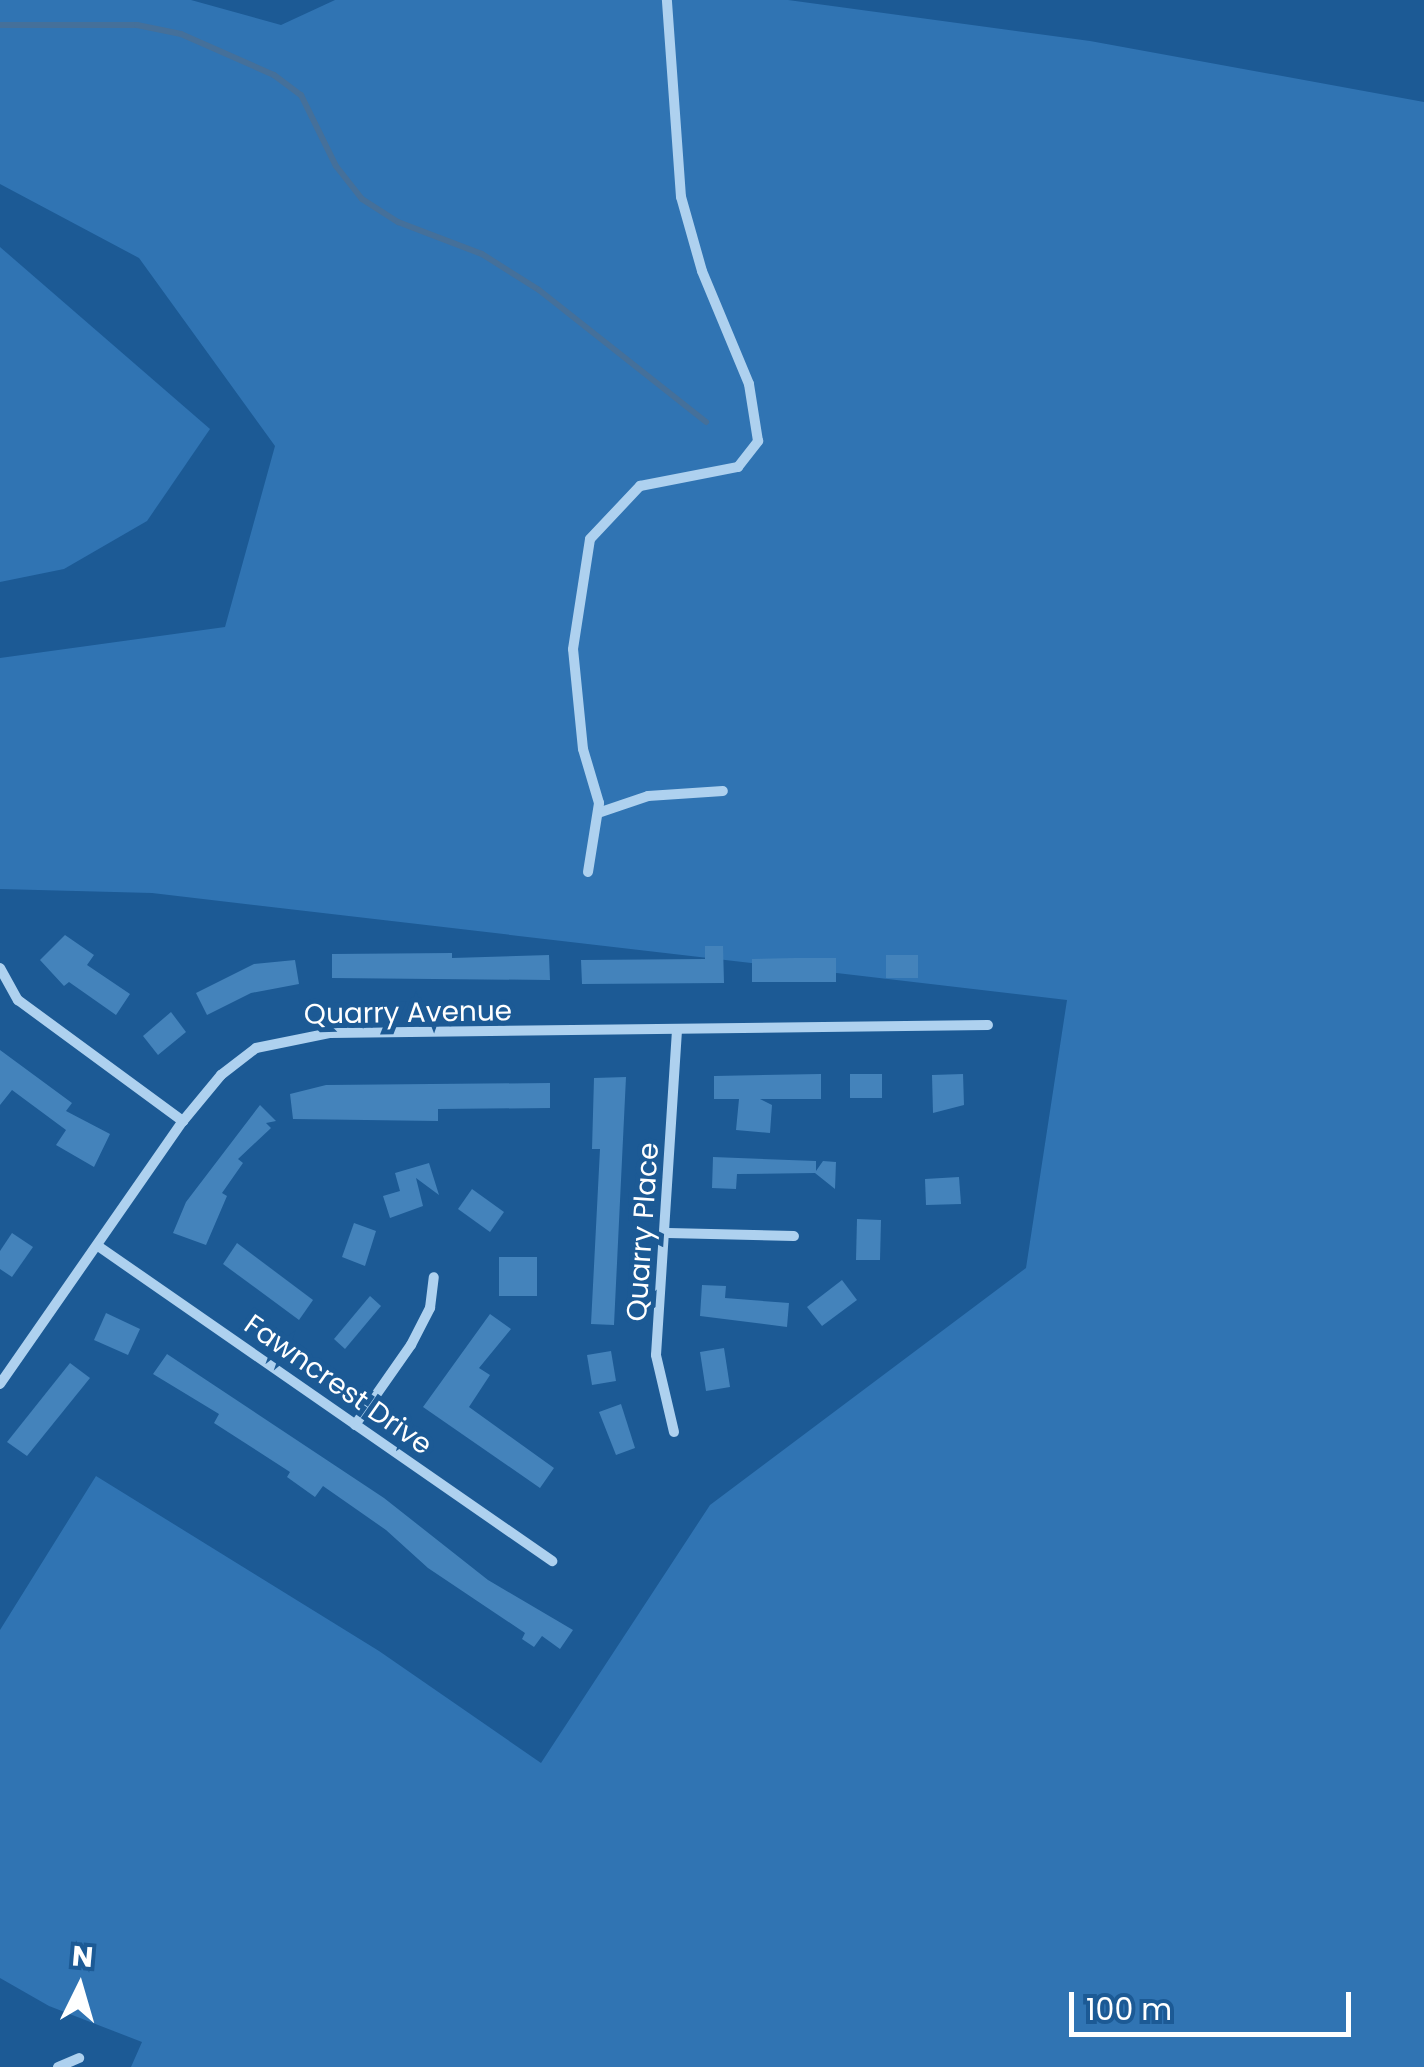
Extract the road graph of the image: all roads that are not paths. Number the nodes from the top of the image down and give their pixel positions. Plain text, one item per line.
1 (666, 0) edge
2 (723, 791) dead end
3 (598, 813) junction
4 (588, 872) dead end
5 (0, 968) edge
6 (988, 1025) dead end
7 (677, 1033) junction
8 (183, 1122) junction
9 (668, 1233) junction
10 (794, 1236) dead end
11 (98, 1246) junction
12 (434, 1276) dead end
13 (0, 1384) edge
14 (355, 1425) junction
15 (674, 1432) dead end
16 (552, 1561) dead end
17 (79, 2058) dead end
18 (58, 2067) edge

1 - 3 street
2 - 3 street
3 - 4 street
5 - 8 street
6 - 7 street, Quarry Avenue
7 - 8 street, Quarry Avenue
7 - 9 street, Quarry Place
8 - 11 street, Quarry Avenue
9 - 10 street
9 - 15 street, Quarry Place
11 - 13 street, Quarry Avenue
11 - 14 street, Fawncrest Drive
12 - 14 street
14 - 16 street, Fawncrest Drive
17 - 18 street

